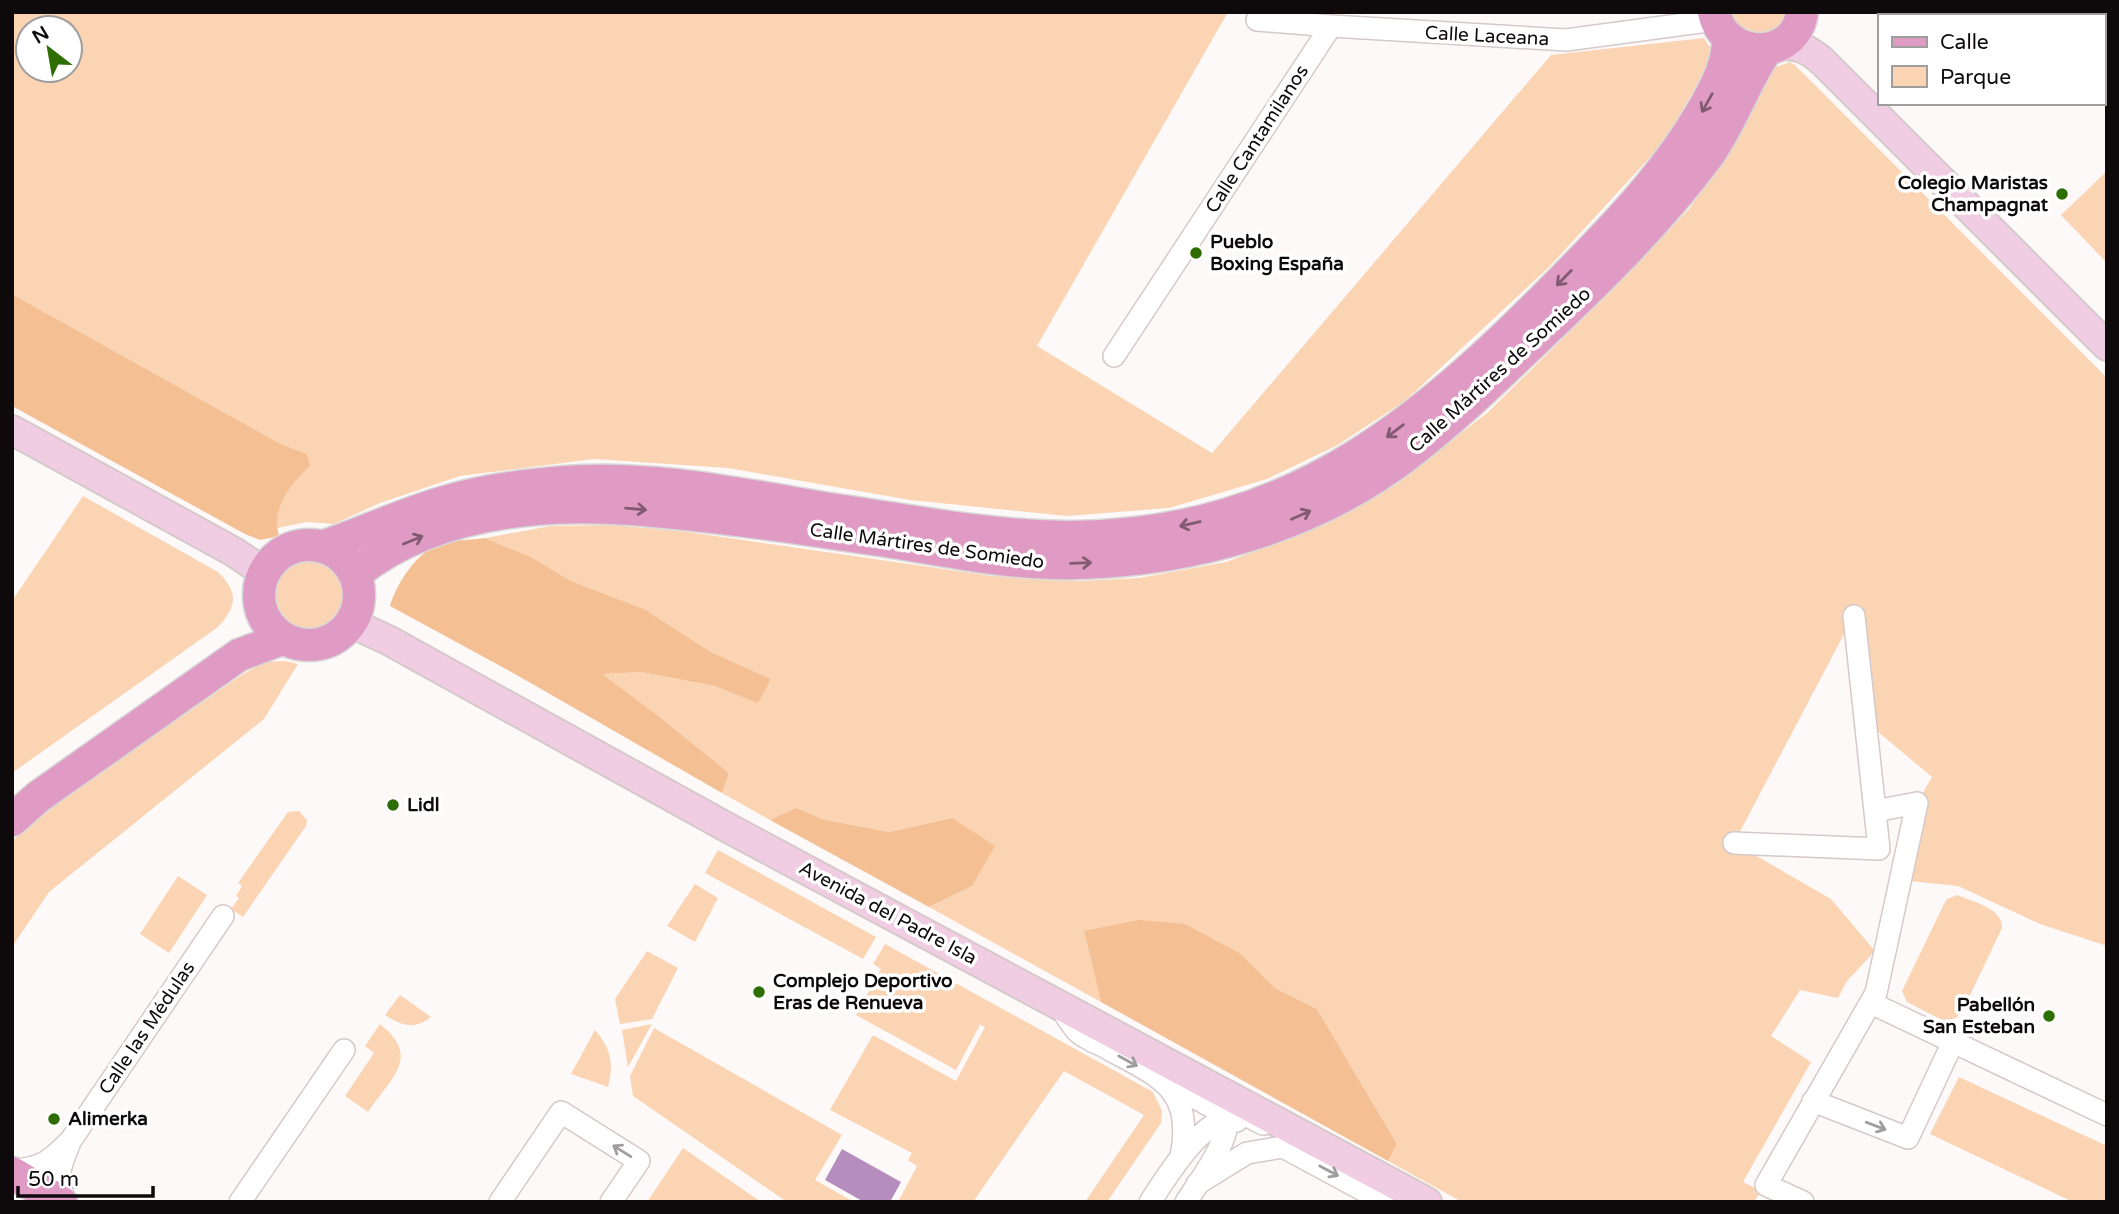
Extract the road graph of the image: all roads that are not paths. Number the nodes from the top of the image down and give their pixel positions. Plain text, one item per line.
1 (1802, 15) edge
2 (1257, 20) dead end
3 (1719, 24) edge
4 (1331, 26) junction
5 (1773, 47) junction
6 (1816, 55) junction
7 (2107, 346) edge
8 (1114, 356) dead end
9 (12, 430) edge
10 (322, 547) junction
11 (265, 573) junction
12 (355, 574) junction
13 (262, 612) junction
14 (1854, 616) dead end
15 (351, 623) junction
16 (282, 639) junction
17 (12, 795) edge
18 (1875, 811) junction
19 (12, 820) edge
20 (1734, 843) dead end
21 (223, 916) dead end
22 (1871, 1003) junction
23 (1954, 1042) junction
24 (344, 1050) dead end
25 (1170, 1075) junction
26 (1813, 1101) junction
27 (2107, 1115) edge
28 (1229, 1117) junction
29 (71, 1139) junction
30 (1323, 1144) junction
31 (1277, 1147) junction
32 (1181, 1156) junction
33 (12, 1172) edge
34 (1191, 1193) edge
35 (63, 1202) edge
36 (240, 1202) edge
37 (500, 1202) edge
38 (611, 1202) edge
39 (1150, 1202) edge
40 (1385, 1202) edge
41 (1427, 1202) edge
42 (1803, 1202) edge

1 - 5 main road, Calle Mártires de Somiedo
1 - 6 main road
2 - 4 street, Calle Laceana
3 - 4 street, Calle Laceana
3 - 5 main road
3 -> 10 main road, Calle Mártires de Somiedo
4 - 8 street, Calle Cantamilanos
5 - 6 main road
12 -> 5 main road, Calle Mártires de Somiedo
6 - 7 main road
9 - 11 main road
10 - 11 main road
10 - 12 main road
11 - 13 main road
12 - 15 main road
13 - 16 main road
13 - 17 main road
14 - 18 street
15 - 16 main road
15 - 25 main road, Avenida del Padre Isla
16 - 19 main road
18 - 20 street
18 - 22 street
21 - 29 street, Calle las Médulas
22 - 23 street
22 - 26 street
26 -> 23 street
23 - 27 street
24 - 36 street
25 - 28 street
25 - 30 main road, Avenida del Padre Isla
25 - 32 street
26 - 42 street
28 - 30 street
28 - 31 street
28 - 32 street
28 - 34 street
29 - 33 street, Calle las Médulas
29 - 35 street, Calle las Médulas
30 - 41 main road, Avenida del Padre Isla
31 - 34 street
31 -> 40 street
32 - 39 street
33 - 35 main road
38 -> 37 street

